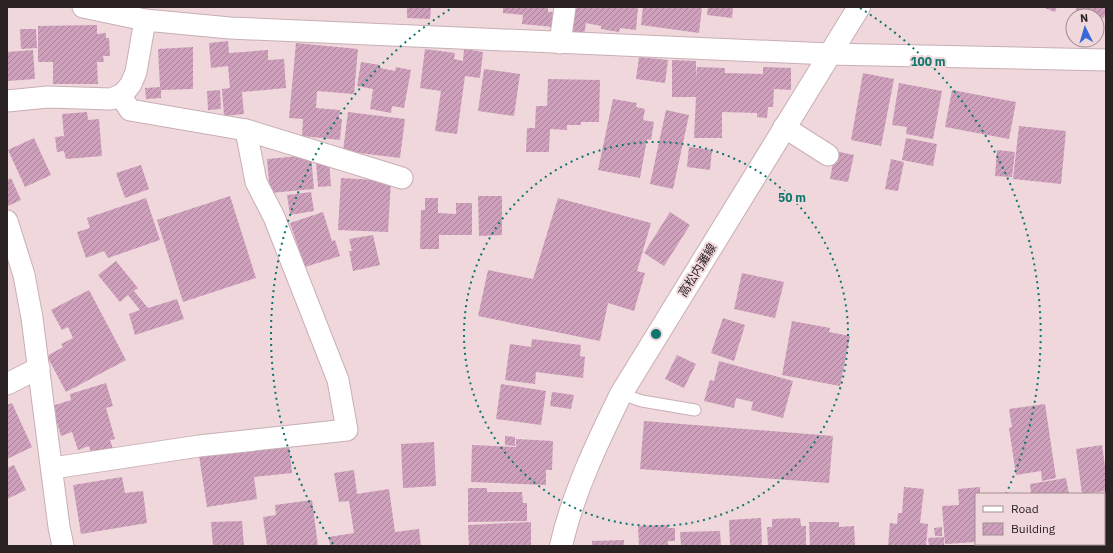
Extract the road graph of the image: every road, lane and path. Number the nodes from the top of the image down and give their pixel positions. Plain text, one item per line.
1 (83, 7) edge
2 (565, 7) edge
3 (859, 7) edge
4 (145, 20) junction
5 (560, 43) junction
6 (829, 54) junction
7 (1106, 60) edge
8 (120, 96) junction
9 (7, 101) edge
10 (784, 127) junction
11 (246, 130) junction
12 (828, 155) dead end
13 (402, 178) dead end
14 (7, 221) edge
15 (39, 368) junction
16 (7, 384) edge
17 (621, 394) junction
18 (695, 410) dead end
19 (53, 468) junction
20 (64, 546) edge
21 (561, 546) edge

1 - 4 street
2 - 5 street
3 - 6 main road, 高松内灘線
4 - 5 street
4 - 8 street
5 - 6 street
6 - 7 street
6 - 10 main road, 高松内灘線
8 - 9 street
8 - 11 street
10 - 12 street
10 - 17 main road, 高松内灘線
11 - 13 street
11 - 19 street
14 - 15 street
15 - 16 street
15 - 19 street
17 - 18 lane
17 - 21 main road, 高松内灘線
19 - 20 street

